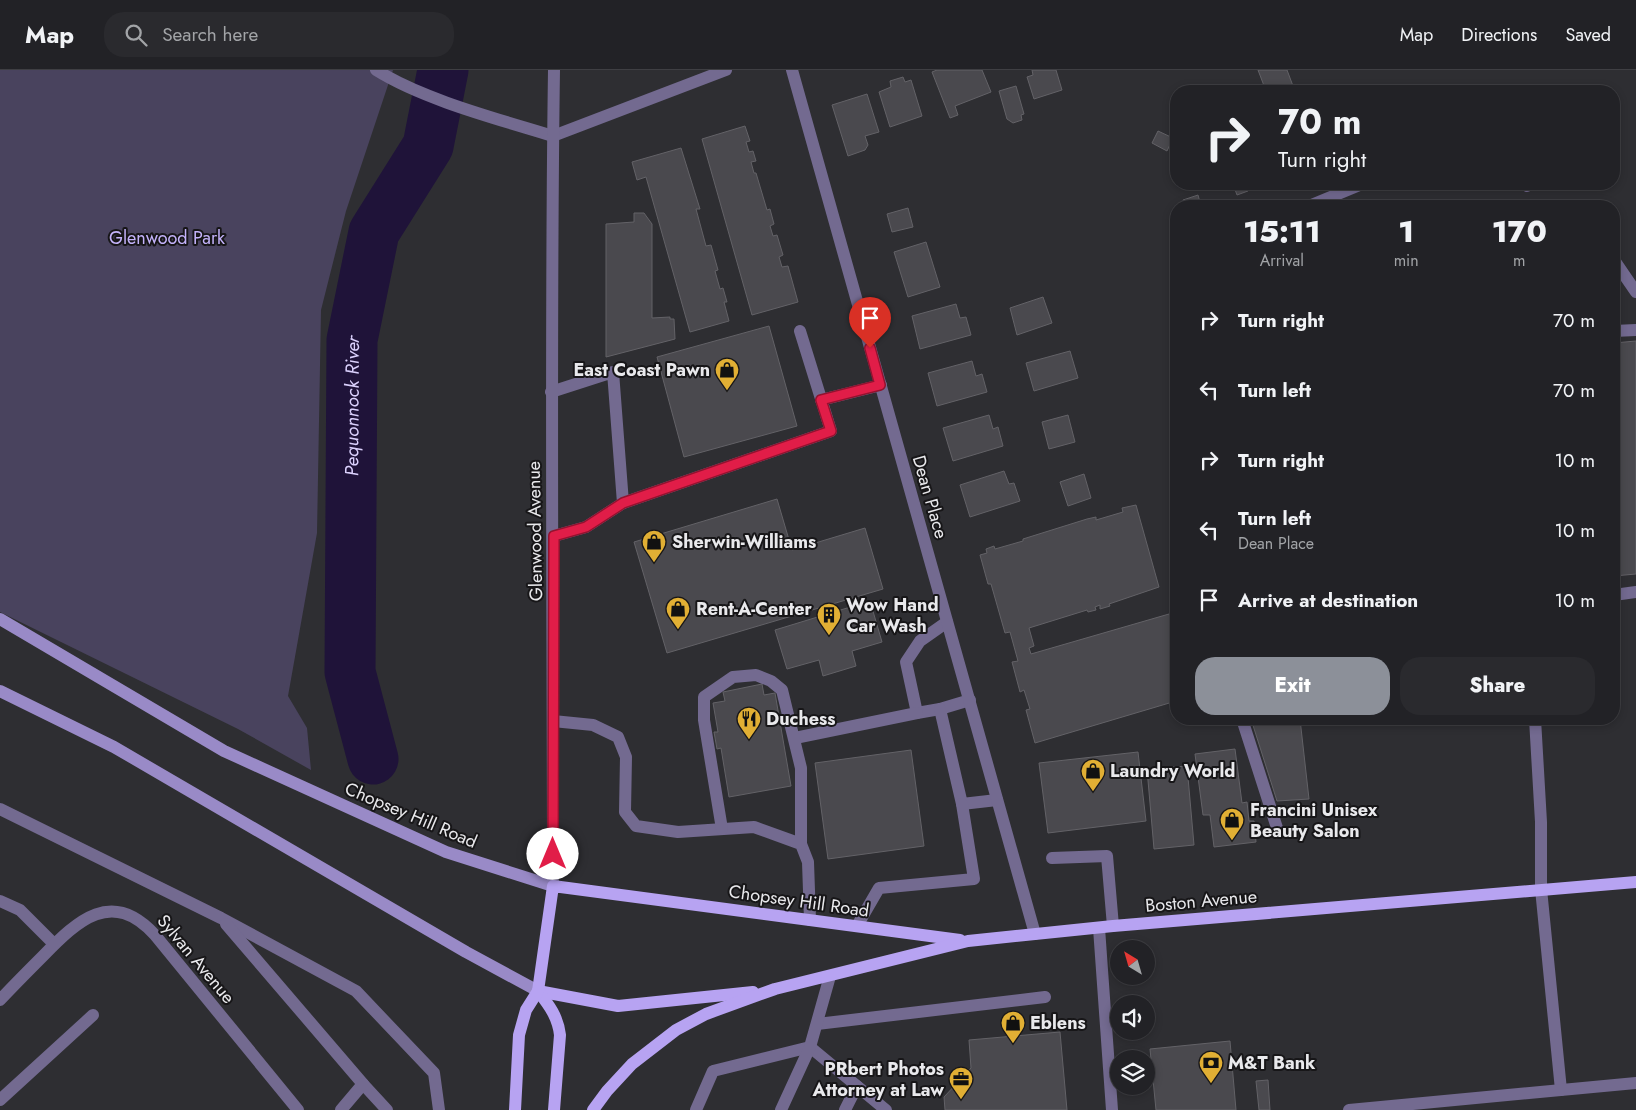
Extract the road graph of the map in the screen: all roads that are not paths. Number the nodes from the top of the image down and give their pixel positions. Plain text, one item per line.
1 (376, 70) edge
2 (554, 70) edge
3 (726, 70) edge
4 (792, 70) edge
5 (553, 136) junction
6 (1348, 190) edge
7 (1323, 200) edge
8 (1620, 269) edge
9 (1636, 292) edge
10 (1636, 330) edge
11 (800, 331) dead end
12 (1620, 331) edge
13 (880, 385) junction
14 (551, 392) junction
15 (821, 400) junction
16 (623, 503) junction
17 (554, 536) junction
18 (1636, 592) edge
19 (1620, 594) edge
20 (0, 619) edge
21 (947, 622) junction
22 (0, 691) edge
23 (970, 700) junction
24 (940, 709) junction
25 (917, 713) junction
26 (553, 721) junction
27 (1244, 725) edge
28 (1535, 725) edge
29 (794, 738) junction
30 (997, 800) junction
31 (962, 804) junction
32 (0, 809) edge
33 (722, 829) junction
34 (1278, 831) dead end
35 (801, 844) junction
36 (1052, 858) dead end
37 (1636, 882) edge
38 (553, 886) junction
39 (1541, 889) junction
40 (0, 901) edge
41 (221, 918) junction
42 (810, 920) junction
43 (857, 926) junction
44 (1113, 926) junction
45 (1099, 928) junction
46 (1035, 934) junction
47 (968, 941) junction
48 (54, 944) junction
49 (830, 976) junction
50 (775, 989) junction
51 (538, 991) junction
52 (1045, 997) dead end
53 (0, 1000) edge
54 (93, 1015) dead end
55 (817, 1024) junction
56 (810, 1047) junction
57 (1636, 1083) edge
58 (363, 1084) junction
59 (857, 1086) junction
60 (1560, 1090) junction
61 (0, 1100) edge
62 (298, 1110) edge
63 (341, 1110) edge
64 (386, 1110) edge
65 (439, 1110) edge
66 (515, 1110) edge
67 (554, 1110) edge
68 (594, 1110) edge
69 (696, 1110) edge
70 (782, 1110) edge
71 (845, 1110) edge
72 (886, 1110) edge
73 (1112, 1110) edge
74 (1349, 1110) edge

1 - 5 street
2 - 5 street, Glenwood Avenue
3 - 5 street
4 - 13 street, Dean Place
5 - 14 street, Glenwood Avenue
6 - 7 street
8 - 9 street
10 - 12 street
11 - 15 street
13 - 15 street
13 - 21 street, Dean Place
14 - 16 street
14 - 17 street, Glenwood Avenue
15 - 16 street
16 - 17 street
17 - 26 street, Glenwood Avenue
18 - 19 street
20 - 38 main road, Chopsey Hill Road
21 - 23 street, Dean Place
21 - 25 street
22 - 51 main road
23 - 24 street
23 - 30 street, Dean Place
24 - 25 street
24 - 31 street
25 - 29 street
26 - 33 street
26 - 38 street, Glenwood Avenue
27 - 34 street
28 - 39 street
29 - 33 street
29 - 35 street
30 - 31 street
30 - 46 street, Dean Place
31 - 43 street
32 - 41 street
33 - 35 street
35 - 42 street
36 - 44 street
37 - 39 main road, Boston Avenue
38 - 42 main road, Chopsey Hill Road
38 - 51 main road, Glenwood Avenue
39 - 44 main road, Boston Avenue
39 - 60 street
40 - 48 street
41 - 58 street
41 - 65 street
42 - 43 main road, Chopsey Hill Road
43 - 47 main road, Chopsey Hill Road
44 - 45 main road, Boston Avenue
45 - 46 main road, Boston Avenue
45 - 73 street
46 - 47 main road, Boston Avenue
47 - 49 main road, Boston Avenue
48 - 53 street, Sylvan Avenue
48 - 62 street, Sylvan Avenue
49 - 50 main road, Boston Avenue
49 - 55 street
50 - 51 main road
50 - 68 main road
51 - 66 main road, Glenwood Avenue
51 - 67 main road
52 - 55 street
54 - 61 street
55 - 56 street
56 - 59 street
56 - 69 street
56 - 70 street
57 - 60 street
58 - 63 street
58 - 64 street
59 - 71 street
59 - 72 street
60 - 74 street

